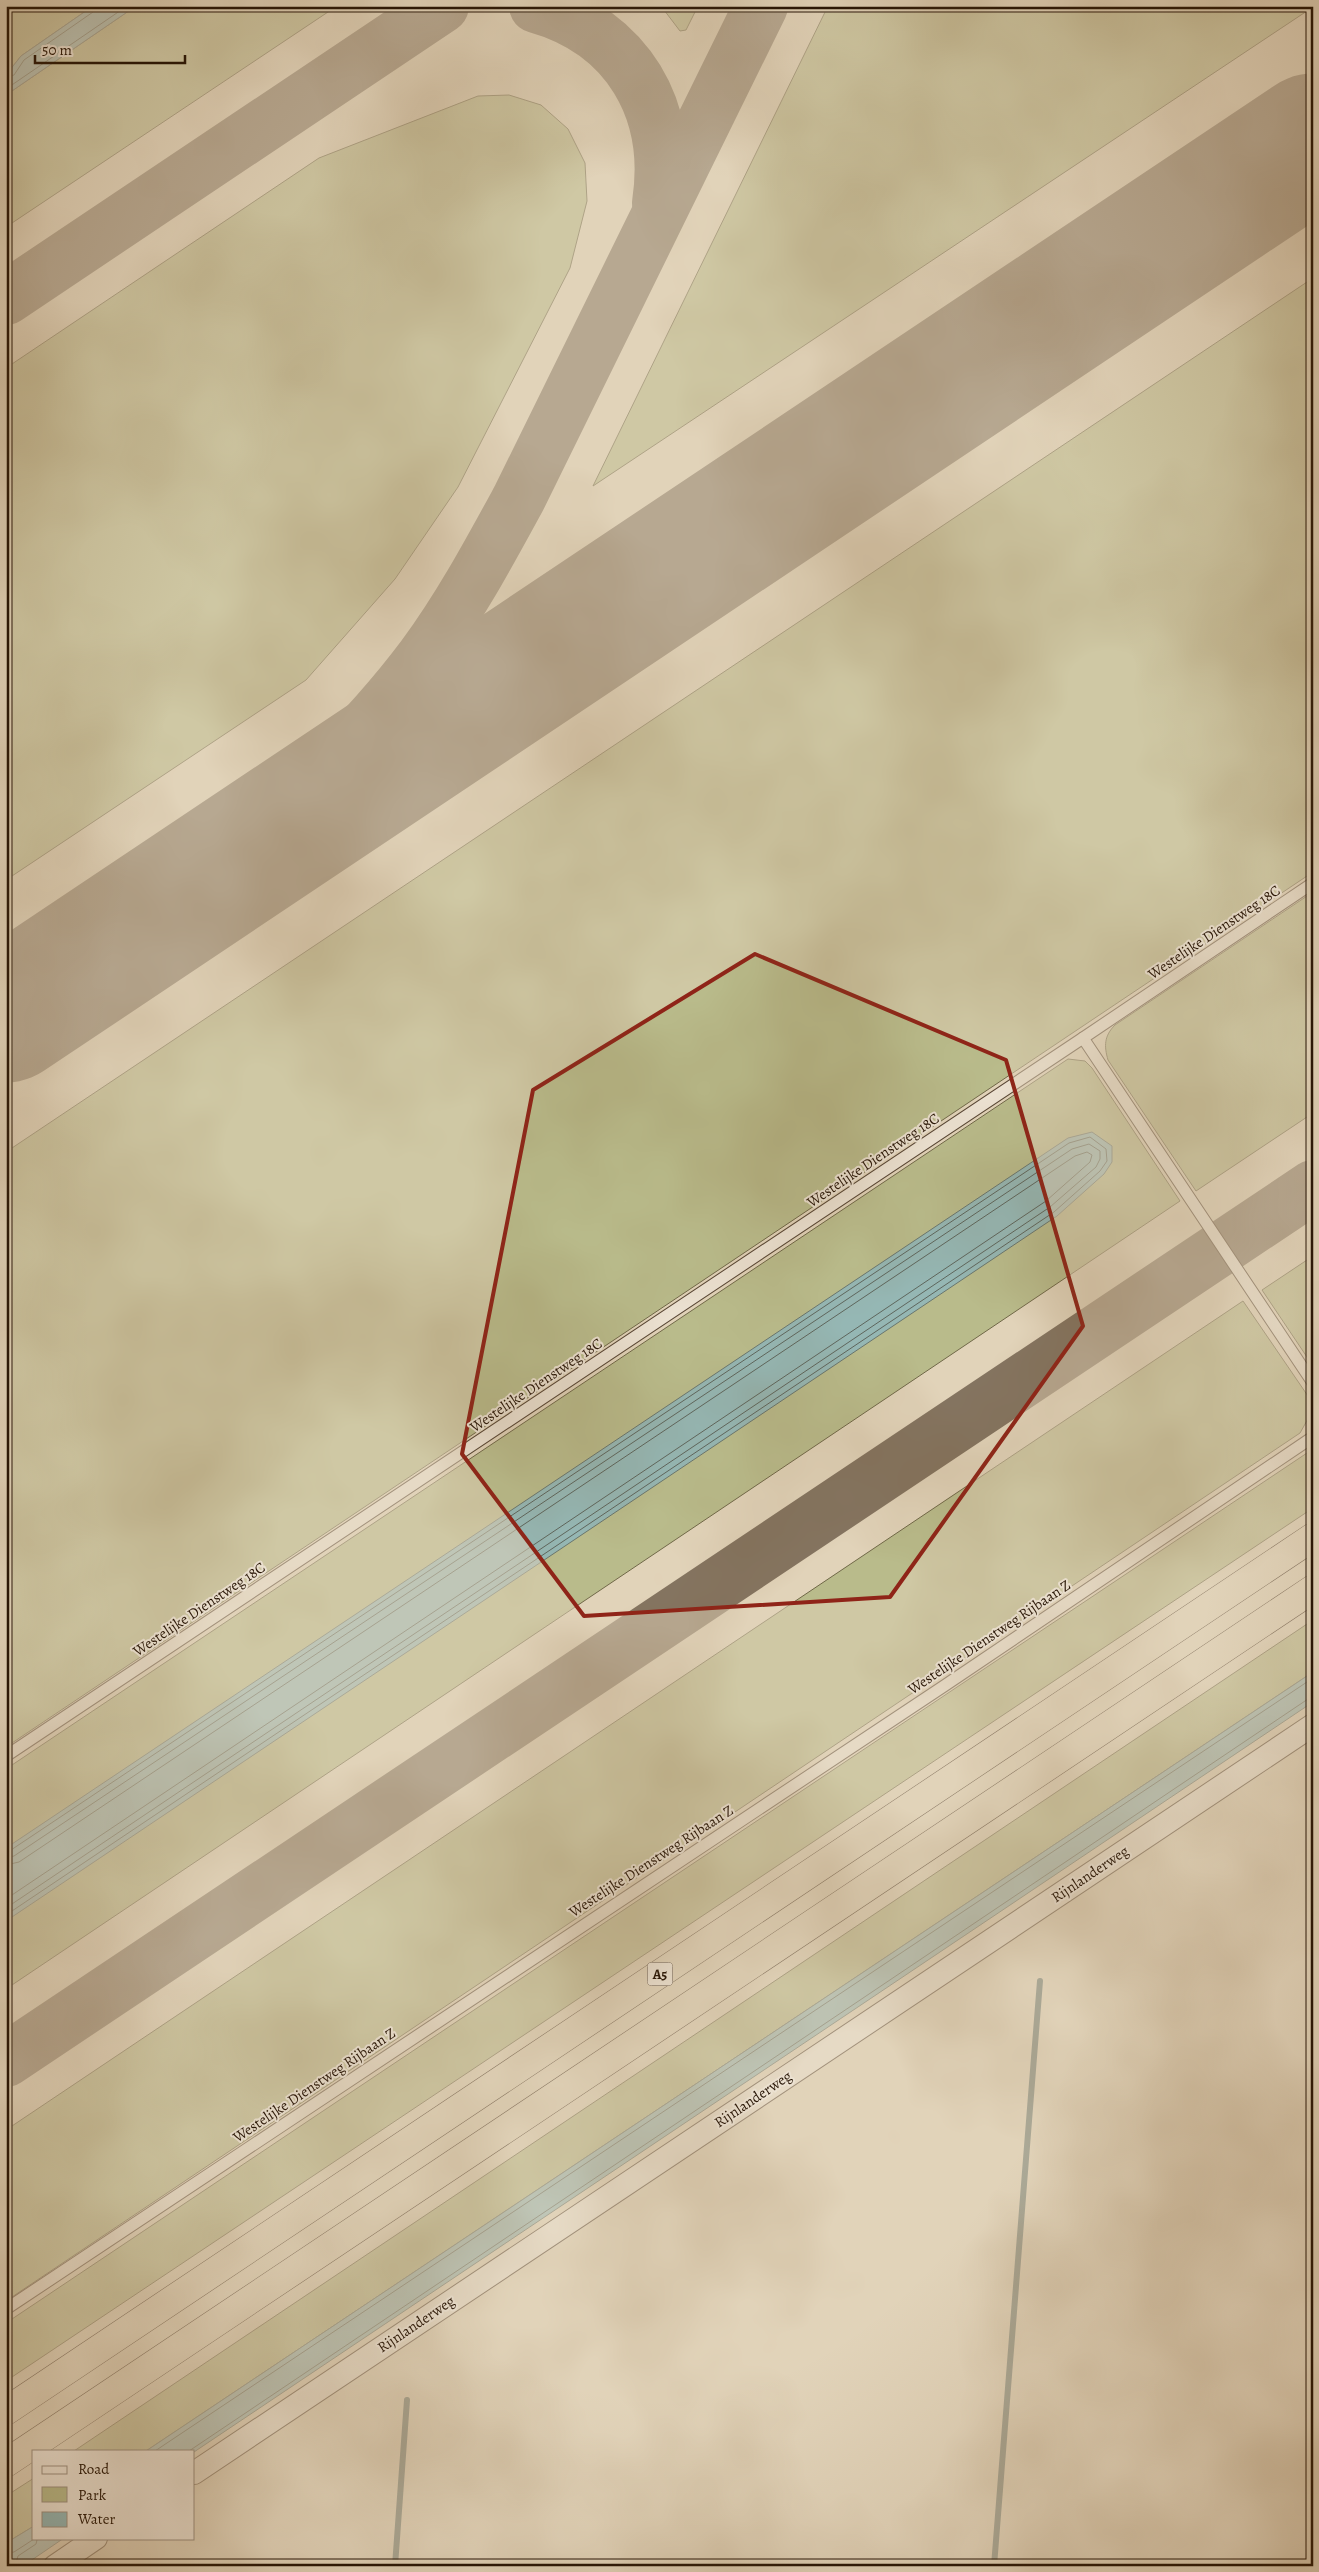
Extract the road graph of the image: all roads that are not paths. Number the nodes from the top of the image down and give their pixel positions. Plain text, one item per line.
1 (1313, 884) edge
2 (1083, 1038) junction
3 (1313, 1384) edge
4 (1313, 1437) edge
5 (1313, 1537) edge
6 (1313, 1589) edge
7 (1313, 1726) edge
8 (6, 1756) edge
9 (6, 2309) edge
10 (6, 2411) edge
11 (6, 2463) edge
12 (195, 2472) edge
13 (93, 2540) edge
14 (55, 2566) edge

1 - 2 lane, Westelijke Dienstweg 18C
2 - 3 lane
2 - 8 lane, Westelijke Dienstweg 18C
4 - 9 lane, Westelijke Dienstweg Rijbaan Z
5 - 10 highway, A5
6 - 11 highway
7 - 12 street, Rijnlanderweg
13 - 14 street

